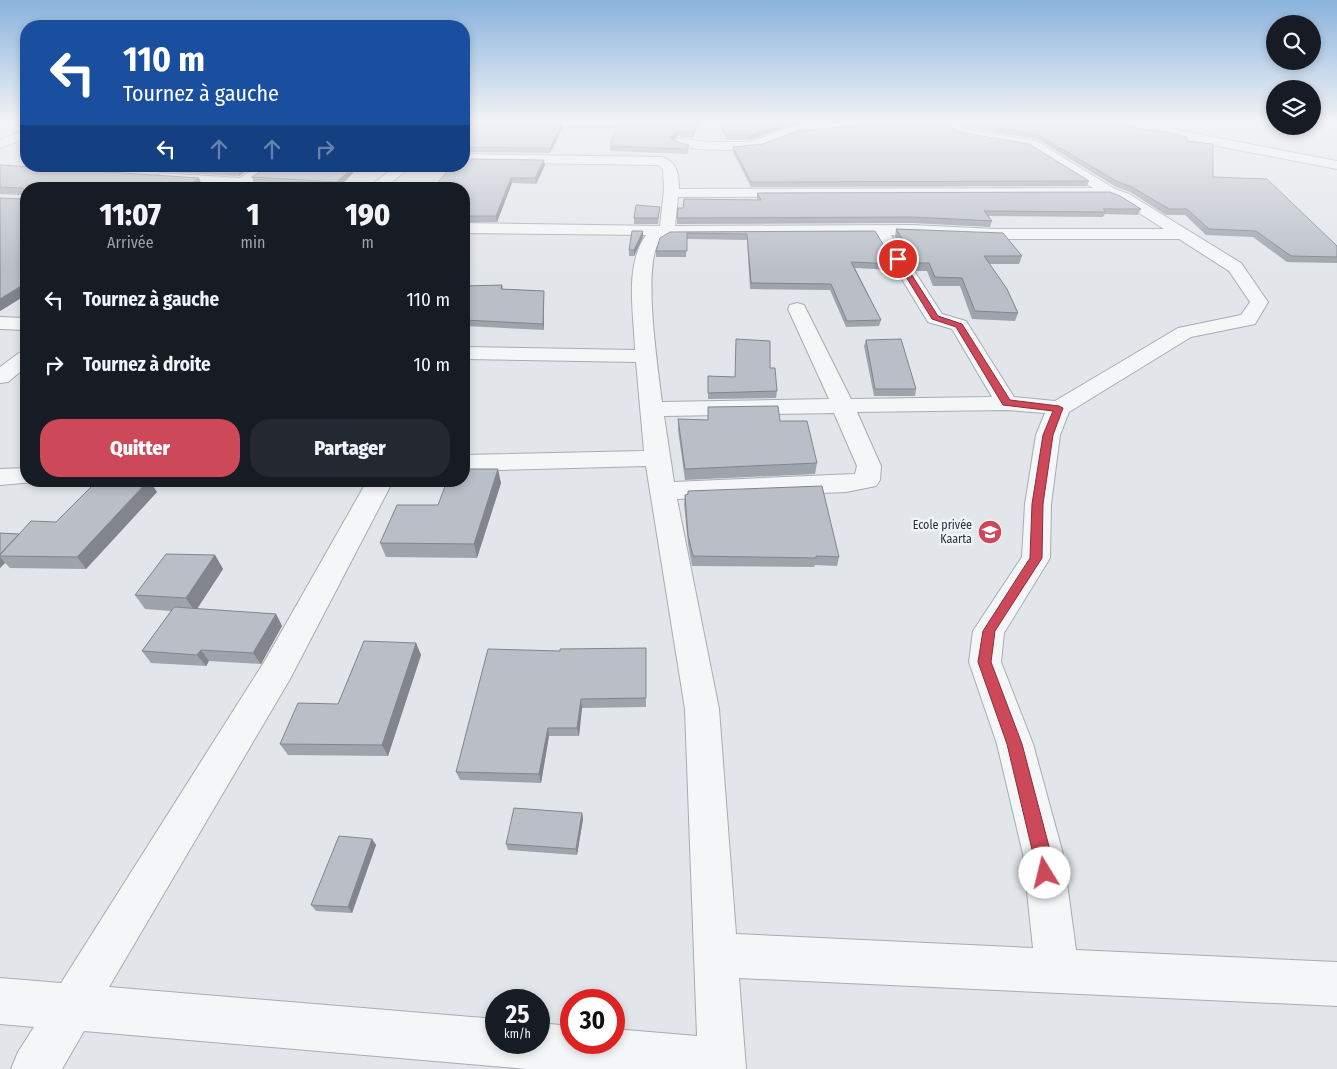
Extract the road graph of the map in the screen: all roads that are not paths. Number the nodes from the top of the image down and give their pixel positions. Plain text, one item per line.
1 (671, 171) edge
2 (1076, 171) edge
3 (259, 172) edge
4 (397, 172) edge
5 (146, 176) edge
6 (207, 182) edge
7 (243, 182) edge
8 (383, 182) edge
9 (1110, 192) junction
10 (671, 193) junction
11 (470, 228) edge
12 (880, 230) junction
13 (667, 231) junction
14 (1183, 234) junction
15 (797, 309) dead end
16 (0, 323) edge
17 (20, 324) edge
18 (470, 353) edge
19 (646, 356) junction
20 (20, 362) edge
21 (0, 378) edge
22 (1007, 403) junction
23 (843, 406) junction
24 (1059, 408) junction
25 (651, 409) junction
26 (657, 458) junction
27 (470, 463) edge
28 (20, 476) edge
29 (0, 477) edge
30 (377, 487) edge
31 (664, 491) junction
32 (717, 955) junction
33 (1057, 971) junction
34 (1337, 984) edge
35 (0, 1001) edge
36 (74, 1006) junction
37 (722, 1066) edge
38 (36, 1069) edge

1 - 10 street
2 - 9 street
3 - 7 street
4 - 8 street
5 - 6 street
9 - 10 street
9 - 14 street
10 - 13 street
11 - 13 street
12 - 13 street
12 - 14 street
12 - 22 street
13 - 19 street
14 - 24 street
15 - 23 street
16 - 17 street
18 - 19 street
19 - 25 street
20 - 21 street
22 - 23 street
22 - 24 street
23 - 25 street
23 - 31 street
24 - 33 street
25 - 26 street
26 - 27 street
26 - 31 street
28 - 29 street
30 - 36 street
31 - 32 street
32 - 33 street
32 - 37 street
33 - 34 street
35 - 36 street
36 - 37 street
36 - 38 street

